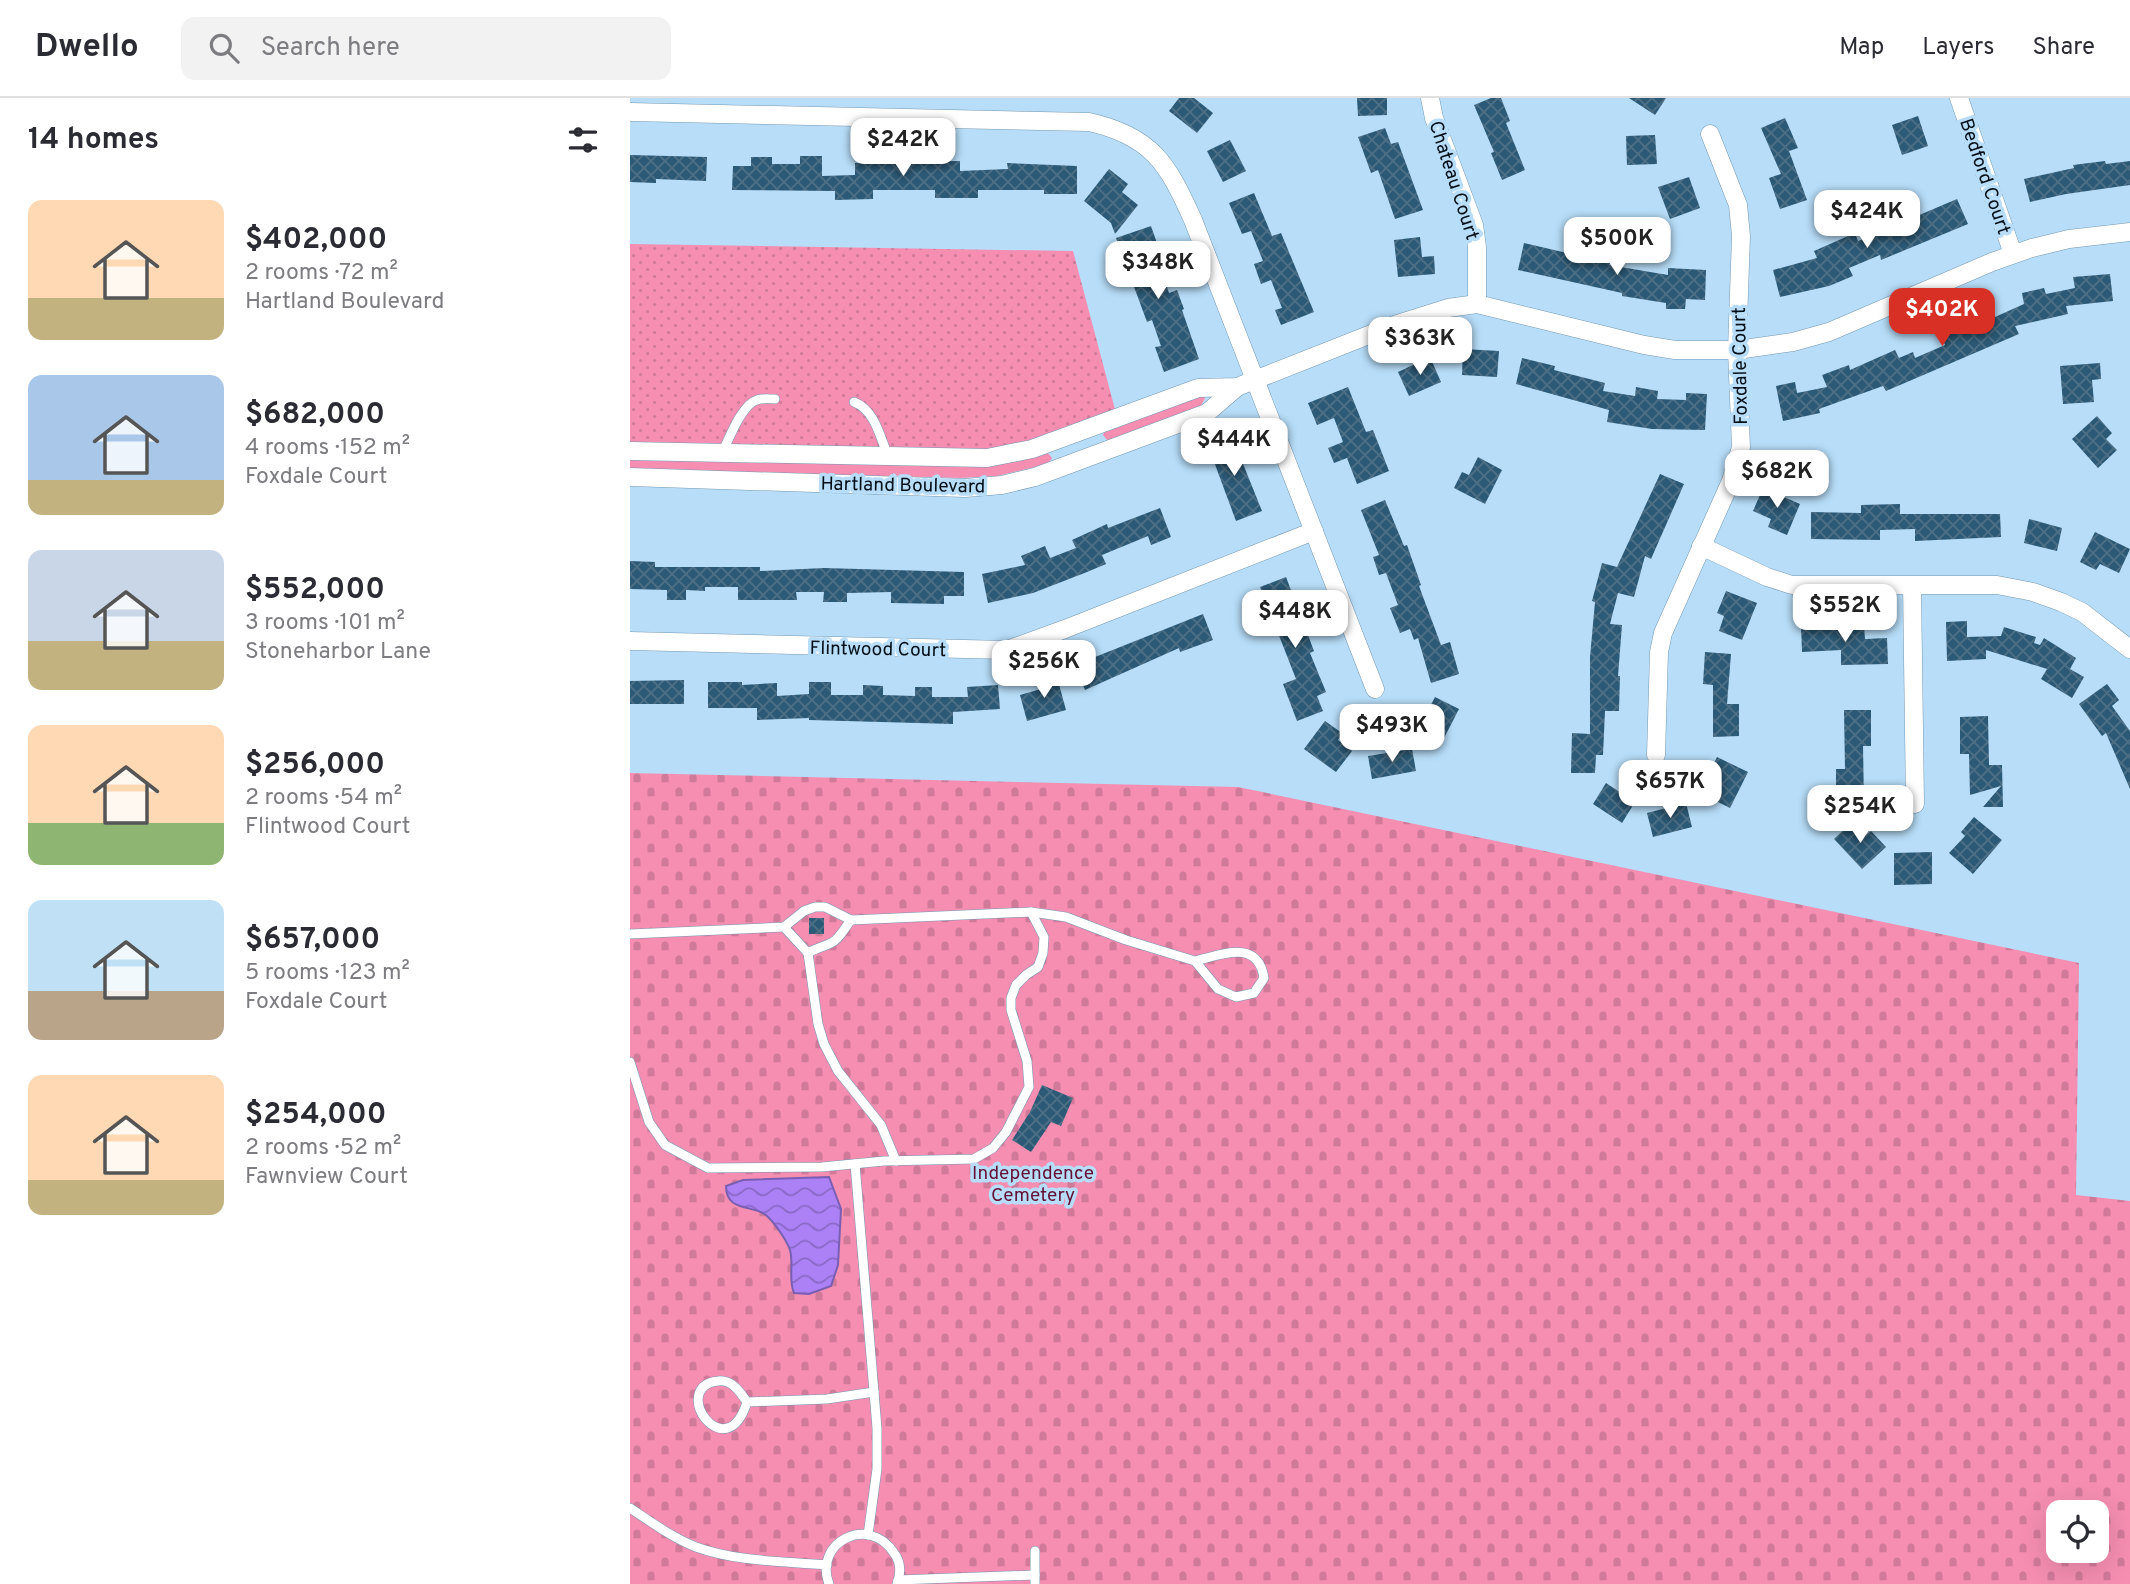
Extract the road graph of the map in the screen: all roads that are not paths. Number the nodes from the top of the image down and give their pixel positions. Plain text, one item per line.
1 (1430, 98) edge
2 (1959, 98) edge
3 (630, 112) edge
4 (1710, 134) dead end
5 (2130, 232) edge
6 (2014, 254) junction
7 (1477, 304) junction
8 (1737, 350) junction
9 (1255, 381) junction
10 (1237, 387) junction
11 (775, 399) dead end
12 (853, 402) dead end
13 (630, 451) edge
14 (722, 453) junction
15 (888, 456) junction
16 (630, 477) edge
17 (1314, 531) junction
18 (1701, 546) junction
19 (1912, 586) junction
20 (630, 641) edge
21 (2130, 649) edge
22 (1375, 689) dead end
23 (1656, 755) dead end
24 (1915, 804) dead end
25 (1031, 912) junction
26 (851, 920) junction
27 (784, 927) junction
28 (630, 934) edge
29 (808, 953) junction
30 (1195, 961) junction
31 (630, 1062) edge
32 (896, 1160) junction
33 (855, 1164) junction
34 (874, 1392) junction
35 (747, 1402) junction
36 (630, 1508) edge
37 (868, 1535) junction
38 (1035, 1551) dead end
39 (827, 1565) junction
40 (1035, 1580) edge
41 (898, 1582) edge
42 (830, 1584) edge

1 - 7 street, Chateau Court
2 - 6 street, Bedford Court
3 - 9 street
4 - 8 street, Foxdale Court
5 - 6 street, Hartland Boulevard
6 - 8 street, Hartland Boulevard
7 - 8 street, Hartland Boulevard
7 - 9 street, Hartland Boulevard
8 - 18 street, Foxdale Court
9 - 10 street, Hartland Boulevard
9 - 17 street
10 - 15 street, Hartland Boulevard
10 - 16 street, Hartland Boulevard
11 - 14 lane
12 - 15 lane
13 - 14 street, Hartland Boulevard
14 - 15 street, Hartland Boulevard
17 - 20 street, Flintwood Court
17 - 22 street
18 - 19 street
18 - 23 street, Foxdale Court
19 - 21 street
19 - 24 street
25 - 26 lane
25 - 30 lane
25 - 32 lane
26 - 27 lane
26 - 29 lane
27 - 28 lane
27 - 29 lane
29 - 32 lane
30 - 30 lane
31 - 33 lane
32 - 33 lane
33 - 34 lane
34 - 35 lane
34 - 37 lane
35 - 35 lane
36 - 39 lane
37 - 39 lane
37 - 41 lane
38 - 40 lane
39 - 42 lane
40 - 41 lane

